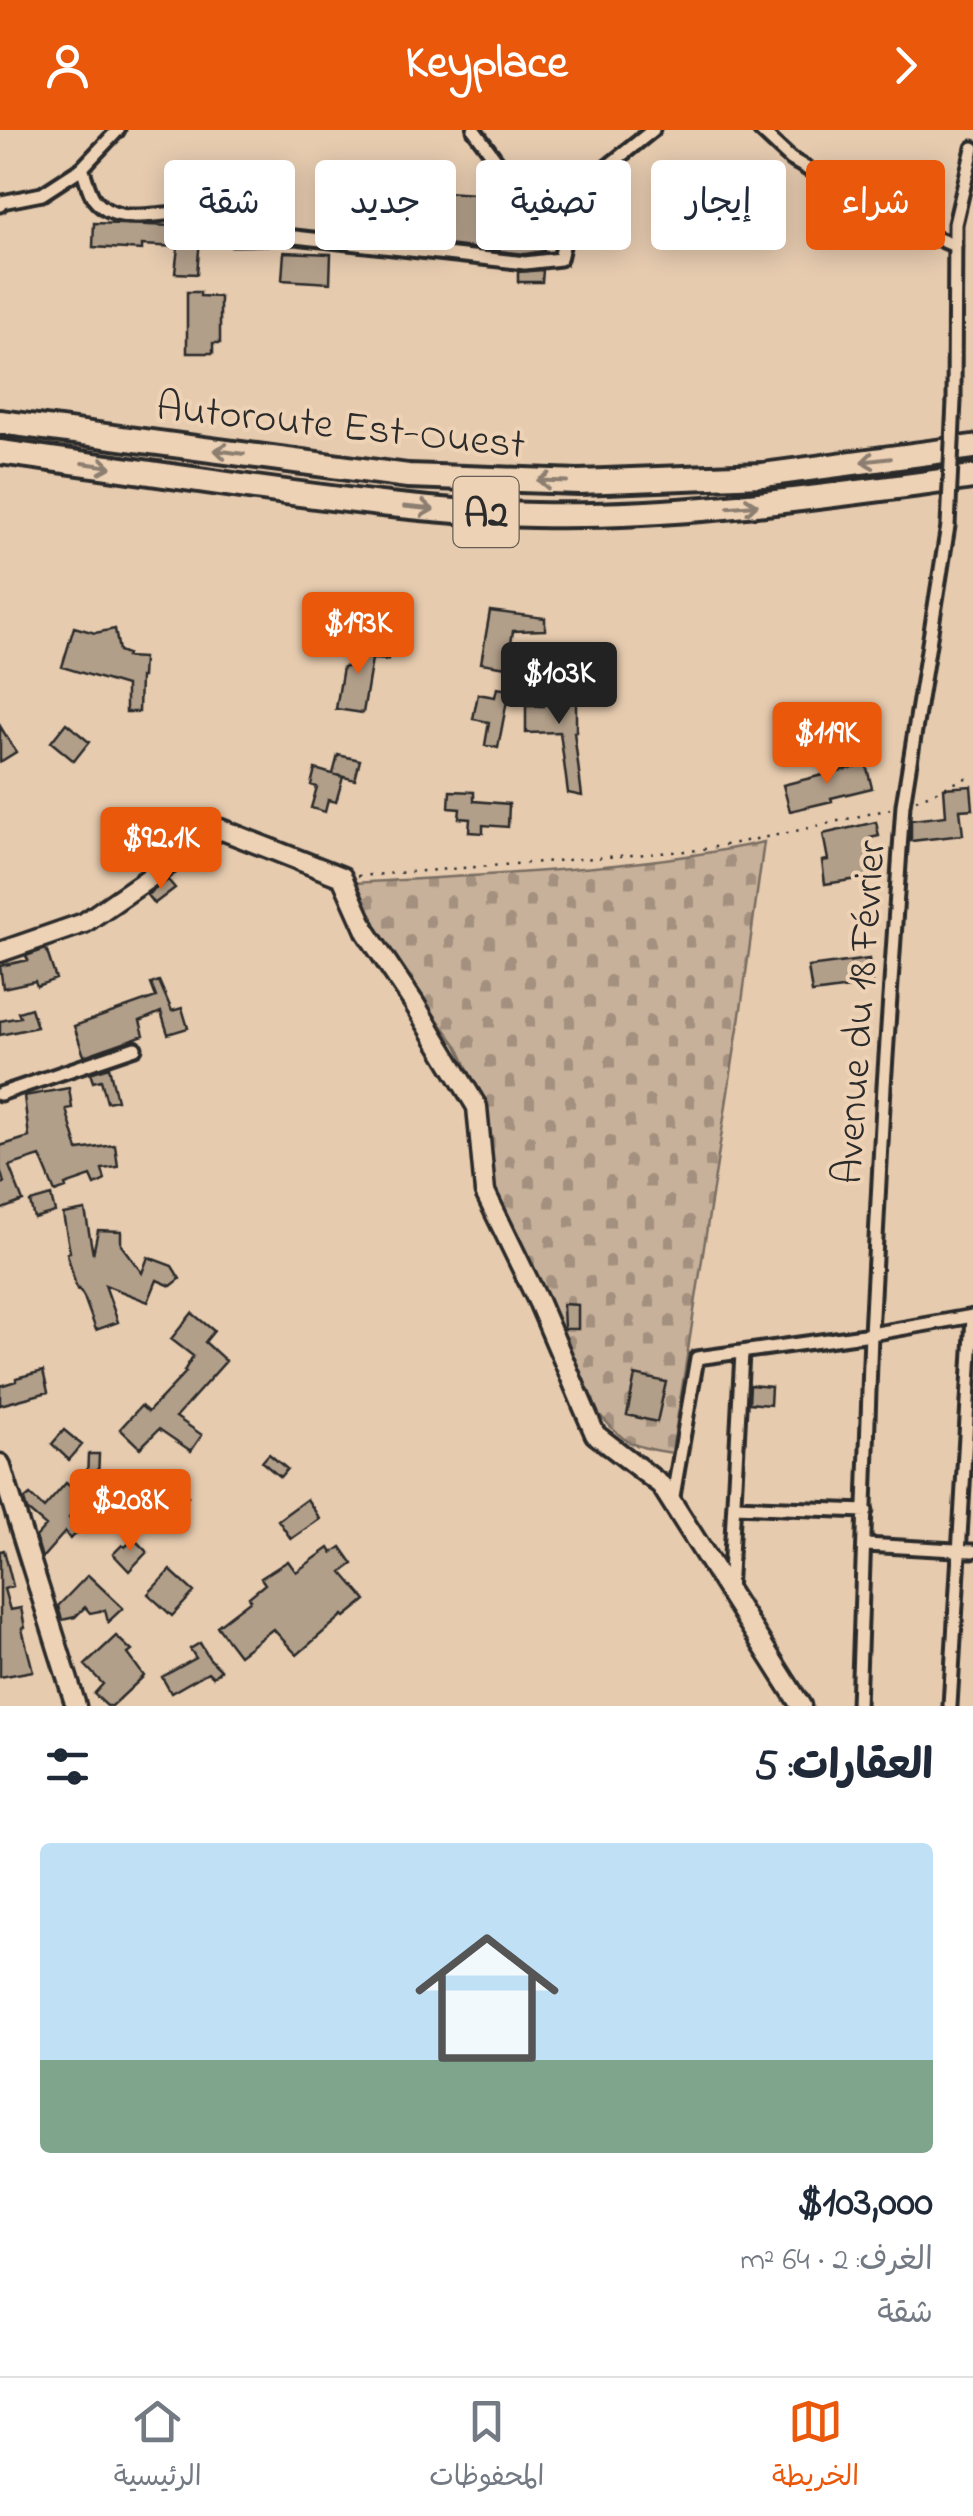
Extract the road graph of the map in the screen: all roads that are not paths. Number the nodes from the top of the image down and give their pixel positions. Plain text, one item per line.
1 (118, 130) edge
2 (474, 130) edge
3 (652, 130) edge
4 (760, 130) edge
5 (973, 148) edge
6 (496, 160) edge
7 (615, 160) edge
8 (82, 168) junction
9 (0, 205) edge
10 (954, 246) junction
11 (562, 250) edge
12 (0, 422) edge
13 (973, 447) edge
14 (0, 452) edge
15 (973, 477) edge
16 (0, 952) edge
17 (135, 1048) dead end
18 (0, 1094) edge
19 (973, 1316) edge
20 (871, 1334) junction
21 (742, 1353) junction
22 (0, 1464) edge
23 (672, 1502) junction
24 (734, 1506) junction
25 (866, 1510) junction
26 (865, 1545) junction
27 (959, 1550) junction
28 (973, 1551) edge
29 (729, 1592) junction
30 (76, 1706) edge
31 (801, 1706) edge
32 (858, 1706) edge
33 (950, 1706) edge

1 - 8 street
2 - 6 street
3 - 7 street
4 - 10 street
5 - 10 street, Avenue du 18 Février
8 - 9 street
8 - 11 street
10 - 20 street, Avenue du 18 Février, bridge
13 -> 12 highway, Autoroute Est-Ouest / A2
14 -> 15 highway, Autoroute Est-Ouest / A2
16 - 23 street
17 - 18 street
19 - 20 street
19 - 27 street
20 - 21 street
20 - 25 street, Avenue du 18 Février
21 - 23 street
21 - 24 street
22 - 30 street
23 - 29 street
24 - 25 street
24 - 29 street
25 - 26 street, Avenue du 18 Février
26 - 27 street
26 - 32 street, Avenue du 18 Février
27 - 28 street
27 - 33 street
29 - 31 street

